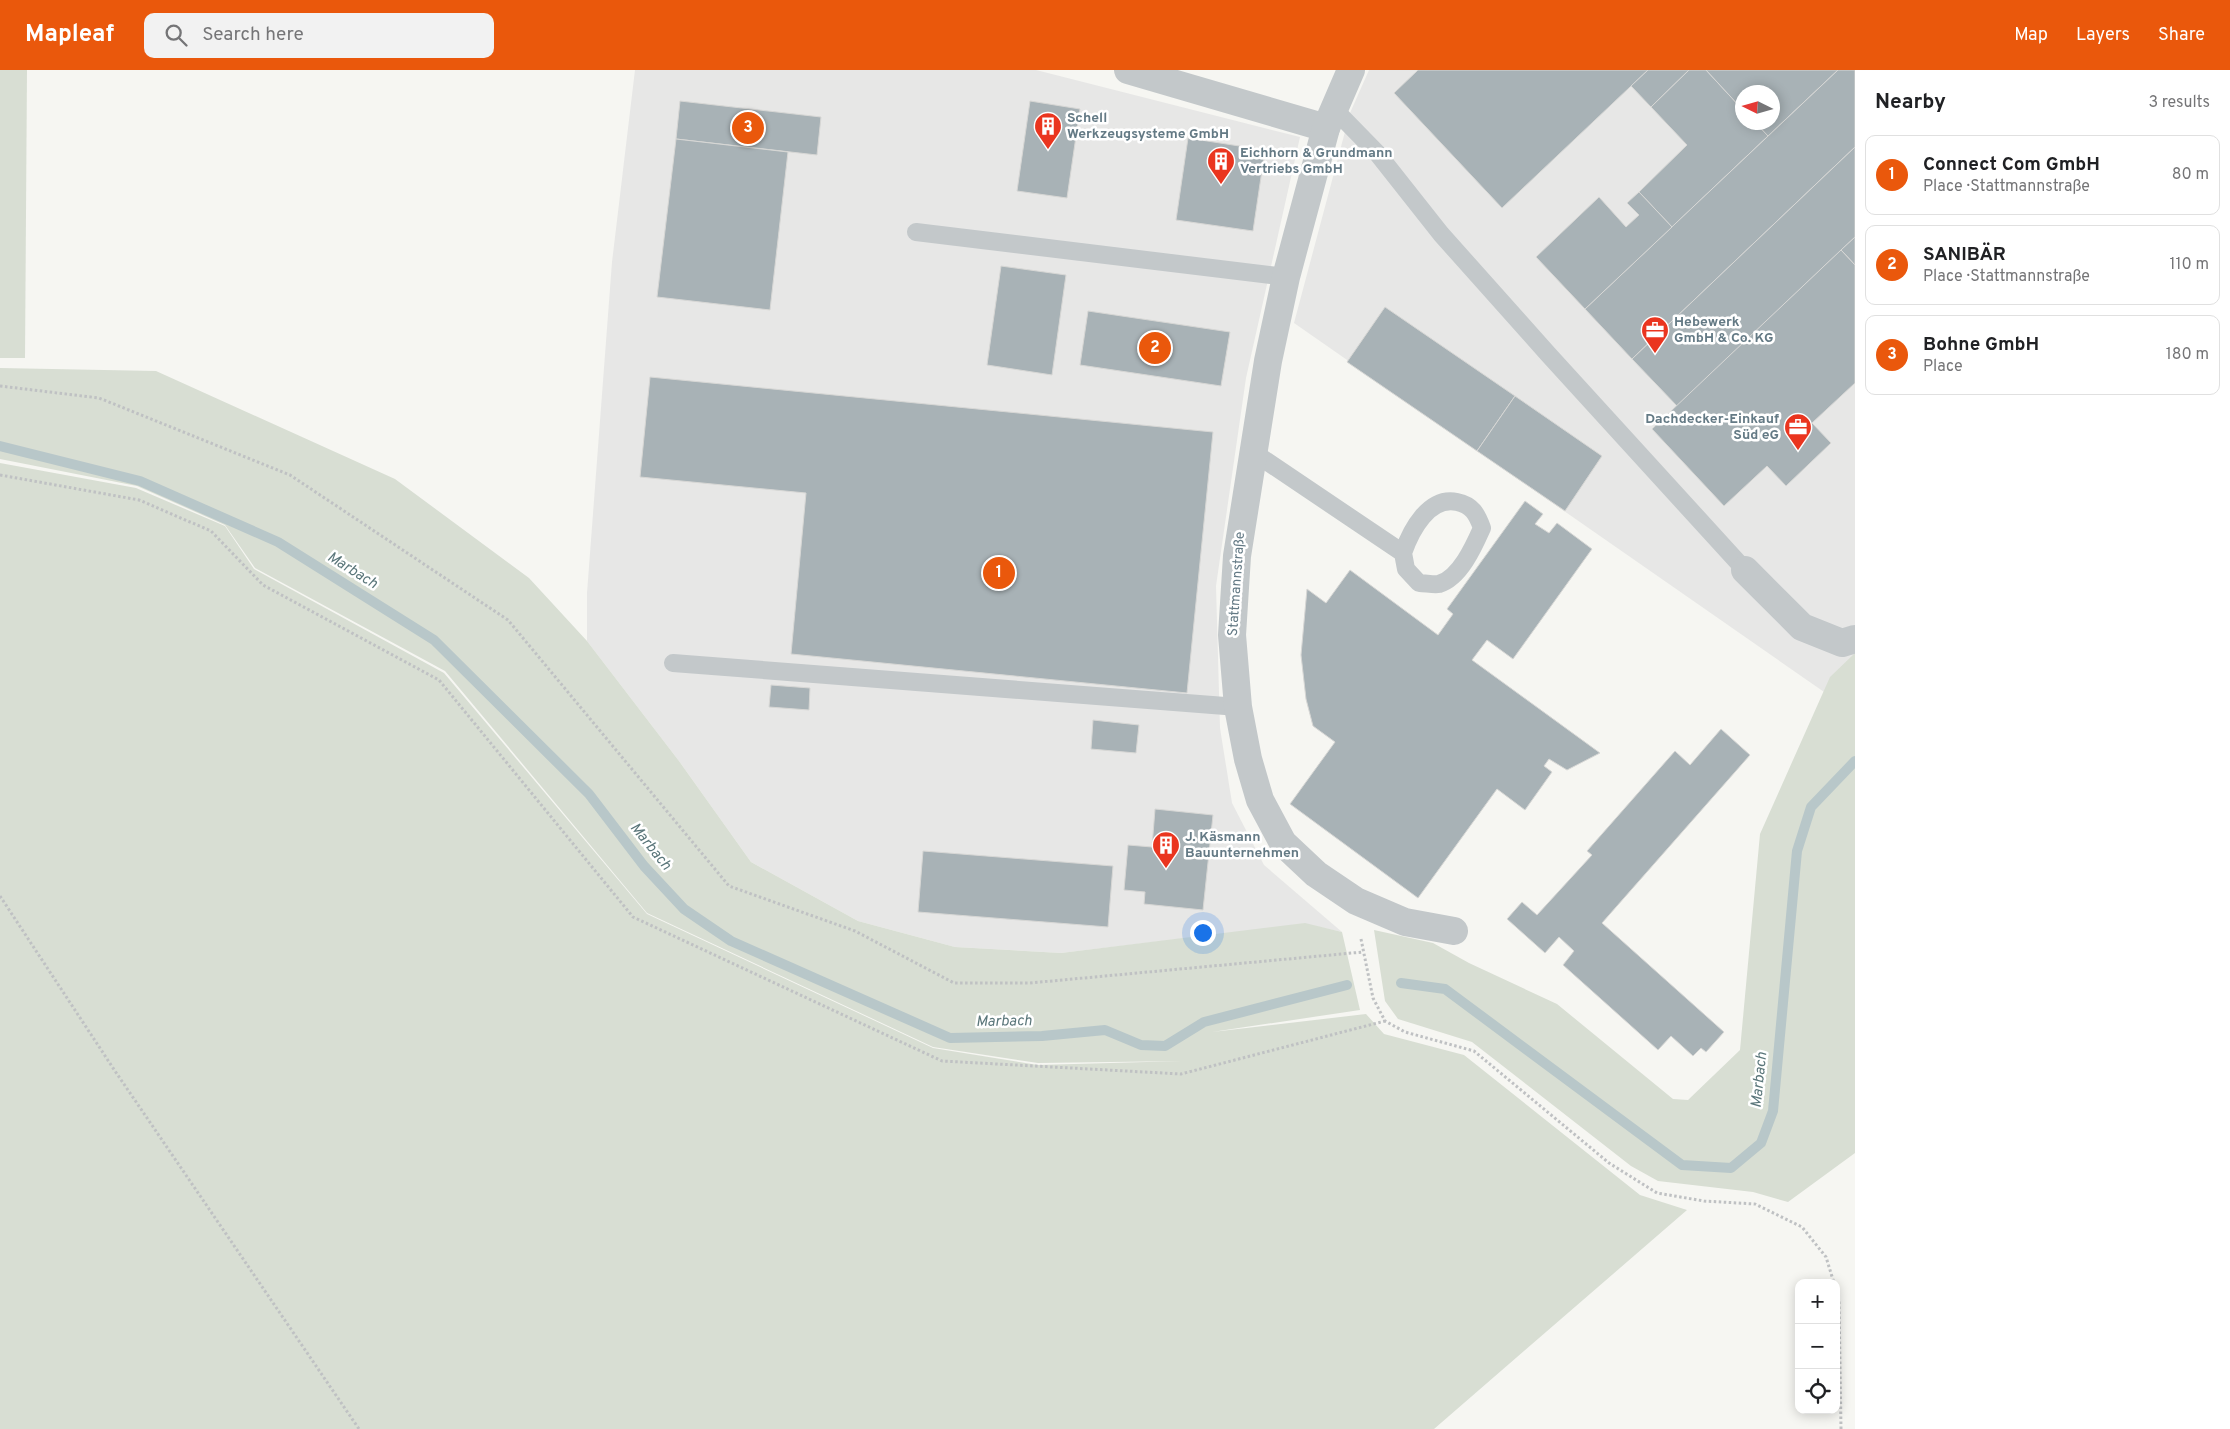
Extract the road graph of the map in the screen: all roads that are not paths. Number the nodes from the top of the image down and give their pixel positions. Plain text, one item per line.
1 (1128, 70) edge
2 (1351, 70) edge
3 (1330, 118) junction
4 (916, 232) dead end
5 (1286, 277) junction
6 (1253, 452) junction
7 (1403, 553) junction
8 (1745, 570) joint
9 (1855, 639) edge
10 (673, 663) dead end
11 (1238, 708) junction
12 (1454, 932) dead end

1 - 3 street
2 - 3 street, Stattmannstraße
3 - 5 street, Stattmannstraße
3 - 8 lane
4 - 5 lane
5 - 6 street, Stattmannstraße
6 - 7 lane
6 - 11 street, Stattmannstraße
7 - 7 lane
8 - 9 street
10 - 11 lane
11 - 12 street, Stattmannstraße

